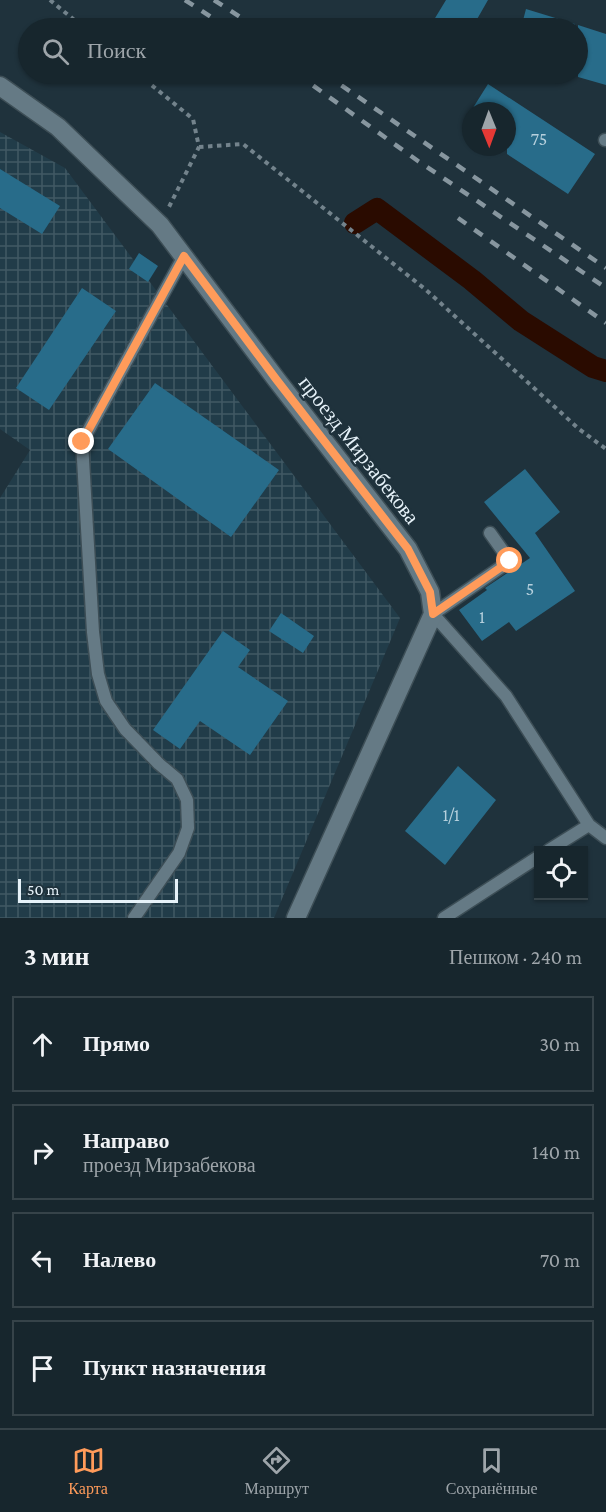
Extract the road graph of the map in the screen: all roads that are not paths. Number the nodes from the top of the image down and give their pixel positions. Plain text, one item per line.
1 (0, 86) edge
2 (184, 256) junction
3 (490, 533) dead end
4 (433, 614) junction
5 (589, 825) junction
6 (606, 838) edge
7 (555, 846) edge
8 (534, 860) edge
9 (134, 918) edge
10 (296, 918) edge
11 (444, 918) edge

1 - 2 street, проезд Мирзабекова
2 - 4 street, проезд Мирзабекова
2 - 9 lane
3 - 4 lane
4 - 5 lane
4 - 10 street
5 - 6 lane
5 - 7 lane
8 - 11 lane

